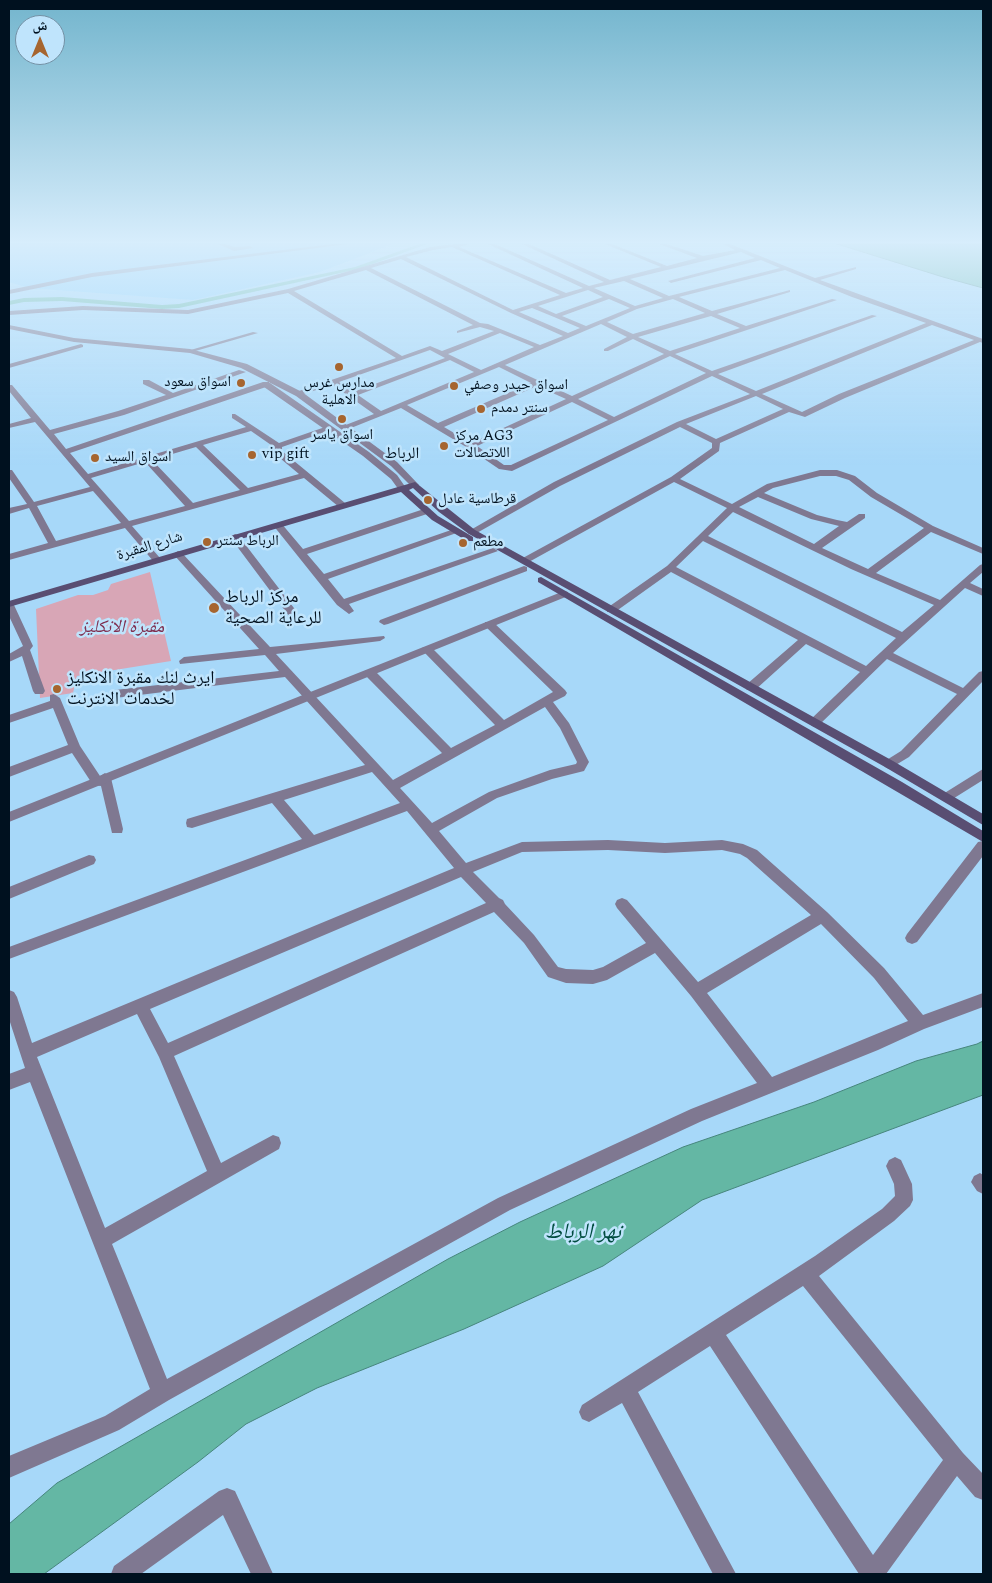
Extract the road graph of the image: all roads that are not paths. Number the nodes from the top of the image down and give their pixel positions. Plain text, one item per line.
1 (334, 318) edge
2 (465, 318) edge
3 (527, 318) edge
4 (561, 318) edge
5 (611, 318) edge
6 (699, 318) edge
7 (722, 318) edge
8 (778, 318) edge
9 (869, 318) edge
10 (918, 318) edge
11 (601, 322) junction
12 (932, 323) junction
13 (479, 325) junction
14 (9, 327) edge
15 (585, 328) junction
16 (747, 328) junction
17 (499, 331) junction
18 (9, 332) edge
19 (459, 332) dead end
20 (255, 333) dead end
21 (567, 335) junction
22 (634, 336) junction
23 (55, 340) junction
24 (982, 340) edge
25 (81, 346) junction
26 (539, 347) junction
27 (606, 350) dead end
28 (190, 351) junction
29 (671, 353) junction
30 (442, 354) junction
31 (401, 358) junction
32 (450, 358) junction
33 (225, 360) junction
34 (215, 364) junction
35 (498, 364) junction
36 (9, 366) edge
37 (242, 372) junction
38 (480, 372) junction
39 (713, 373) junction
40 (146, 382) dead end
41 (334, 382) junction
42 (537, 383) junction
43 (266, 384) junction
44 (10, 392) edge
45 (755, 393) junction
46 (299, 394) junction
47 (354, 394) junction
48 (173, 396) junction
49 (571, 399) junction
50 (401, 406) junction
51 (790, 409) junction
52 (380, 414) junction
53 (235, 416) dead end
54 (37, 419) junction
55 (615, 420) junction
56 (680, 424) junction
57 (9, 426) edge
58 (439, 426) junction
59 (251, 428) junction
60 (346, 428) junction
61 (331, 430) junction
62 (49, 433) junction
63 (716, 442) junction
64 (197, 444) junction
65 (278, 446) junction
66 (471, 446) junction
67 (64, 452) junction
68 (147, 458) junction
69 (9, 472) edge
70 (305, 475) junction
71 (86, 477) junction
72 (674, 479) junction
73 (415, 485) junction
74 (94, 488) junction
75 (402, 488) junction
76 (247, 492) junction
77 (758, 493) junction
78 (32, 505) junction
79 (342, 505) junction
80 (191, 507) junction
81 (732, 508) junction
82 (9, 511) edge
83 (427, 511) junction
84 (862, 516) dead end
85 (125, 525) junction
86 (278, 525) junction
87 (846, 525) junction
88 (930, 528) junction
89 (456, 531) junction
90 (472, 532) junction
91 (235, 537) junction
92 (703, 537) junction
93 (52, 544) junction
94 (815, 548) junction
95 (493, 551) junction
96 (983, 551) edge
97 (302, 552) junction
98 (178, 554) junction
99 (9, 558) edge
100 (157, 560) junction
101 (524, 565) junction
102 (983, 566) edge
103 (670, 568) junction
104 (869, 573) junction
105 (322, 578) junction
106 (963, 584) junction
107 (564, 594) junction
108 (983, 594) edge
109 (342, 603) junction
110 (940, 604) junction
111 (9, 605) edge
112 (611, 610) junction
113 (348, 611) dead end
114 (293, 614) dead end
115 (384, 622) dead end
116 (489, 624) junction
117 (903, 637) junction
118 (380, 638) dead end
119 (806, 638) junction
120 (427, 649) junction
121 (25, 650) junction
122 (269, 652) junction
123 (676, 652) junction
124 (886, 654) junction
125 (9, 658) edge
126 (184, 661) dead end
127 (868, 672) junction
128 (289, 673) junction
129 (370, 673) junction
130 (983, 675) edge
131 (751, 687) junction
132 (39, 690) dead end
133 (964, 693) junction
134 (115, 694) dead end
135 (310, 696) junction
136 (547, 702) junction
137 (9, 719) edge
138 (814, 723) junction
139 (502, 726) junction
140 (75, 747) junction
141 (450, 754) junction
142 (889, 764) junction
143 (374, 767) junction
144 (9, 772) edge
145 (983, 774) edge
146 (100, 780) junction
147 (392, 787) junction
148 (947, 797) junction
149 (275, 798) junction
150 (409, 805) junction
151 (9, 817) edge
152 (983, 820) edge
153 (192, 823) dead end
154 (117, 829) dead end
155 (430, 830) junction
156 (983, 837) edge
157 (311, 841) junction
158 (983, 846) edge
159 (88, 860) dead end
160 (464, 871) junction
161 (9, 893) edge
162 (498, 904) junction
163 (622, 904) dead end
164 (822, 916) junction
165 (912, 938) dead end
166 (655, 945) junction
167 (9, 953) edge
168 (696, 991) junction
169 (9, 997) edge
170 (983, 1000) edge
171 (140, 1004) junction
172 (920, 1022) junction
173 (165, 1052) junction
174 (27, 1054) junction
175 (34, 1072) junction
176 (9, 1082) edge
177 (770, 1087) junction
178 (273, 1143) dead end
179 (895, 1166) dead end
180 (217, 1175) junction
181 (101, 1240) junction
182 (806, 1274) junction
183 (714, 1334) junction
184 (625, 1389) junction
185 (162, 1393) junction
186 (589, 1412) dead end
187 (956, 1460) junction
188 (9, 1467) edge
189 (983, 1489) edge
190 (122, 1574) edge
191 (262, 1574) edge
192 (725, 1574) edge
193 (873, 1574) edge

1 - 31 street
2 - 13 street
3 - 21 street
4 - 15 street
5 - 11 street
6 - 22 street
7 - 16 street
8 - 16 street
9 - 39 street
10 - 12 street
11 - 15 street
11 - 22 street
12 - 24 street
12 - 45 street
13 - 17 street
13 - 19 street
14 - 23 street
15 - 21 street
16 - 29 street
17 - 26 street
17 - 30 street
18 - 23 street
20 - 28 street
21 - 26 street
22 - 27 street
22 - 29 street
23 - 25 street
23 - 28 street
24 - 51 street
25 - 34 street
25 - 36 street
26 - 35 street
28 - 33 street
29 - 39 street
29 - 49 street
30 - 31 street
30 - 32 street
31 - 41 street
32 - 38 street
32 - 47 street
33 - 34 street
33 - 46 street
34 - 37 street
35 - 38 street
35 - 42 street
37 - 43 street
37 - 48 street
38 - 50 street
39 - 45 street
39 - 55 street
40 - 48 street
41 - 46 street
41 - 47 street
42 - 49 street
42 - 58 street
43 - 61 street
43 - 67 street
44 - 54 street
45 - 51 street
45 - 56 street
46 - 60 street
47 - 52 street
48 - 62 street
49 - 55 street
49 - 66 street
50 - 52 street
50 - 58 street
51 - 63 street
52 - 60 street
53 - 59 street
54 - 57 street
54 - 62 street
55 - 66 street
56 - 63 street
56 - 90 street
58 - 66 street
59 - 64 street
59 - 65 street
60 - 61 street
60 - 73 street
61 - 65 street
61 - 75 street
62 - 67 street
63 - 72 street
64 - 68 street
64 - 76 street
65 - 70 street
67 - 71 street
68 - 71 street
68 - 80 street
69 - 78 street
70 - 76 street
70 - 79 street
71 - 74 street
72 - 81 street
72 - 101 street
73 - 75 main road, شارع المقبرة
73 - 90 main road
74 - 78 street
74 - 85 street
75 - 79 main road, شارع المقبرة
75 - 83 main road
76 - 80 street
77 - 81 street
77 - 87 street
77 - 88 street
78 - 82 street
78 - 93 street
79 - 86 main road, شارع المقبرة
80 - 85 street
81 - 92 street
81 - 94 street
83 - 89 main road
83 - 97 street
84 - 87 street
85 - 93 street
85 - 100 street
86 - 91 main road, شارع المقبرة
86 - 97 street
87 - 94 street
88 - 96 street
88 - 104 street
89 - 95 main road
89 - 105 street
90 - 101 main road
91 - 98 main road, شارع المقبرة
91 - 114 street
92 - 103 street
92 - 117 street
93 - 99 street
94 - 104 street
95 - 101 main road
95 - 109 street
97 - 105 street
98 - 100 main road, شارع المقبرة
98 - 122 street
100 - 111 main road, شارع المقبرة
101 - 107 main road
101 - 112 main road
101 - 115 street
102 - 106 street
103 - 112 street
103 - 119 street
104 - 110 street
105 - 109 street
106 - 108 street
106 - 110 street
107 - 116 street
107 - 123 main road
109 - 113 street
110 - 117 street
111 - 121 street
112 - 123 main road
116 - 120 street
116 - 136 street
117 - 124 street
118 - 122 street
119 - 127 street
119 - 131 street
120 - 129 street
120 - 139 street
121 - 125 street
121 - 132 street
122 - 126 street
122 - 128 street
123 - 131 main road
123 - 156 main road
124 - 127 street
124 - 133 street
127 - 138 street
128 - 134 street
128 - 135 street
129 - 135 street
129 - 141 street
130 - 133 street
131 - 138 main road
133 - 142 street
135 - 143 street
135 - 146 street
136 - 139 street
136 - 155 street
137 - 140 street
138 - 142 main road
139 - 141 street
140 - 144 street
140 - 146 street
141 - 147 street
142 - 148 main road
143 - 147 street
143 - 149 street
145 - 148 street
146 - 151 street
146 - 154 street
147 - 150 street
148 - 152 main road
149 - 153 street
149 - 157 street
150 - 155 street
150 - 157 street
155 - 160 street
157 - 167 street
158 - 165 street
159 - 161 street
160 - 162 street
160 - 164 street
160 - 171 street
162 - 166 street
162 - 173 street
163 - 166 street
164 - 168 street
164 - 172 street
166 - 168 street
168 - 177 street
169 - 174 street
170 - 172 street
171 - 173 street
171 - 174 street
172 - 177 street
173 - 180 street
174 - 175 street
175 - 176 street
175 - 181 street
177 - 185 street
178 - 180 street
179 - 182 street
180 - 181 street
181 - 185 street
182 - 183 street
182 - 187 street
183 - 184 street
183 - 193 street
184 - 186 street
184 - 192 street
185 - 188 street
187 - 189 street
187 - 193 street
190 - 191 street

